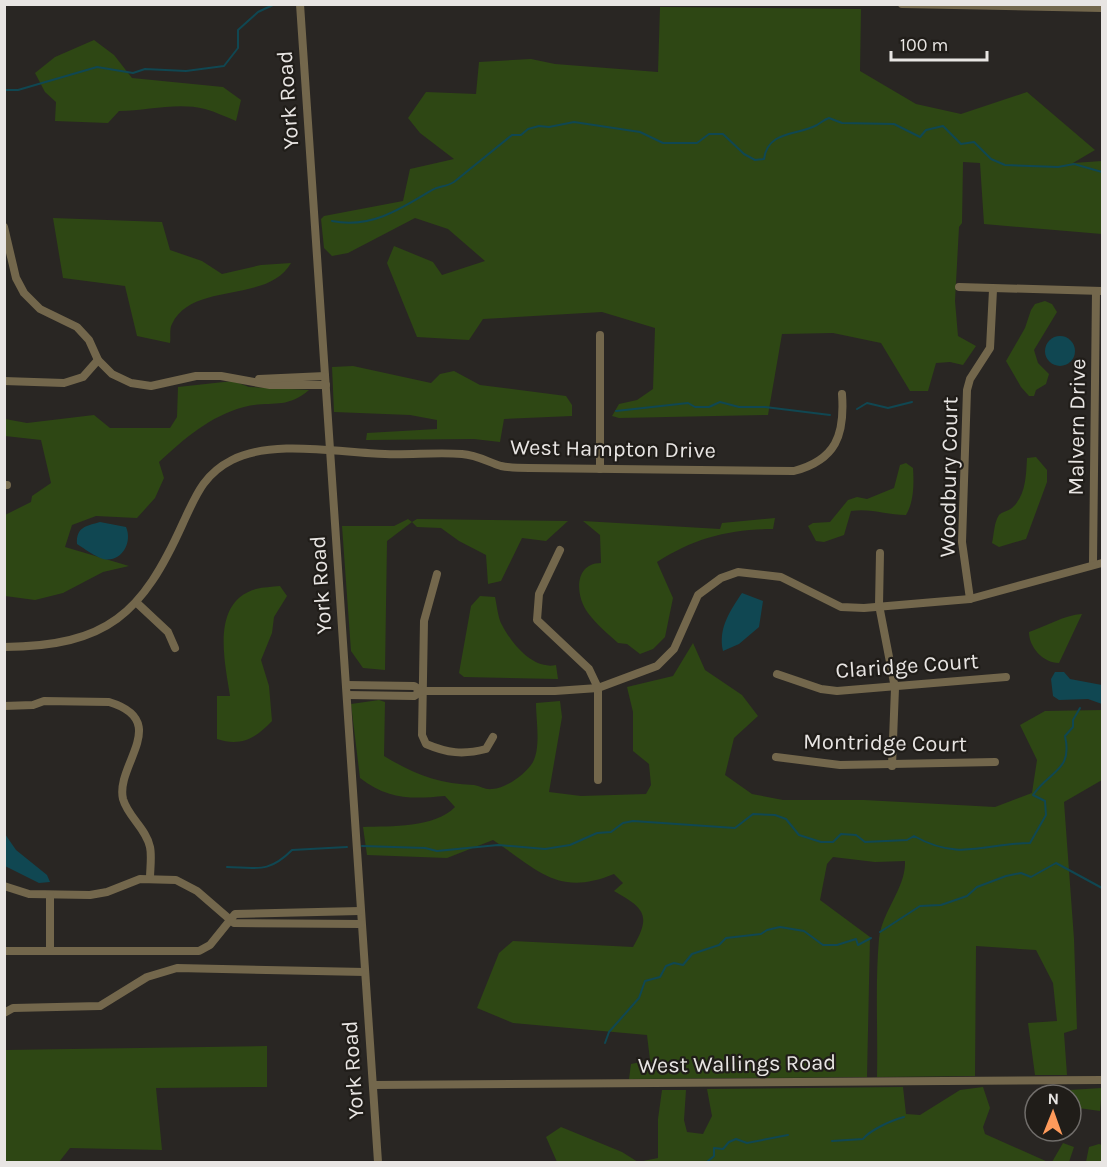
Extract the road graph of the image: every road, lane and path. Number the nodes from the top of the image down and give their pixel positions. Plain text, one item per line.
1 (300, 4) edge
2 (902, 4) edge
3 (1102, 8) edge
4 (4, 227) edge
5 (959, 287) dead end
6 (993, 290) junction
7 (1100, 291) edge
8 (600, 336) dead end
9 (98, 360) junction
10 (326, 380) junction
11 (4, 381) edge
12 (842, 394) dead end
13 (330, 452) junction
14 (600, 469) junction
15 (560, 550) dead end
16 (880, 553) dead end
17 (1102, 562) edge
18 (1093, 563) junction
19 (436, 574) dead end
20 (970, 599) junction
21 (137, 603) junction
22 (879, 605) junction
23 (4, 647) edge
24 (175, 648) dead end
25 (777, 674) dead end
26 (1006, 677) dead end
27 (347, 685) junction
28 (598, 688) junction
29 (895, 688) junction
30 (422, 692) junction
31 (347, 695) junction
32 (4, 706) edge
33 (493, 737) dead end
34 (776, 757) dead end
35 (995, 762) dead end
36 (892, 766) junction
37 (598, 780) dead end
38 (150, 879) junction
39 (4, 886) edge
40 (50, 895) junction
41 (360, 911) junction
42 (228, 920) junction
43 (361, 924) junction
44 (50, 950) junction
45 (4, 951) edge
46 (365, 972) junction
47 (4, 1013) edge
48 (1102, 1080) edge
49 (373, 1085) junction
50 (378, 1162) edge

1 - 10 street, York Road
2 - 3 street
4 - 9 street
5 - 6 street
6 - 7 street
6 - 20 street, Woodbury Court
7 - 18 street, Malvern Drive
8 - 14 street
9 - 10 street
9 - 11 street
10 - 13 street, York Road
12 - 14 street, West Hampton Drive
13 - 14 street, West Hampton Drive
13 - 21 street, West Hampton Drive
13 - 27 street, York Road
15 - 28 street
16 - 22 street
17 - 18 street
18 - 20 street
19 - 30 street
20 - 22 street
21 - 23 street, West Hampton Drive
21 - 24 street
22 - 28 street
22 - 29 street
25 - 29 street, Claridge Court
26 - 29 street, Claridge Court
27 - 30 street
27 - 31 street, York Road
28 - 30 street
28 - 37 street
29 - 36 street
30 - 31 street
30 - 33 street
31 - 41 street, York Road
32 - 38 street
34 - 36 street, Montridge Court
35 - 36 street, Montridge Court
38 - 40 street
38 - 42 street
39 - 40 street
40 - 44 street
41 - 42 street
41 - 43 street, York Road
42 - 43 street
42 - 44 street
43 - 46 street, York Road
44 - 45 street
46 - 47 street
46 - 49 street, York Road
48 - 49 street, West Wallings Road
49 - 50 street, York Road

